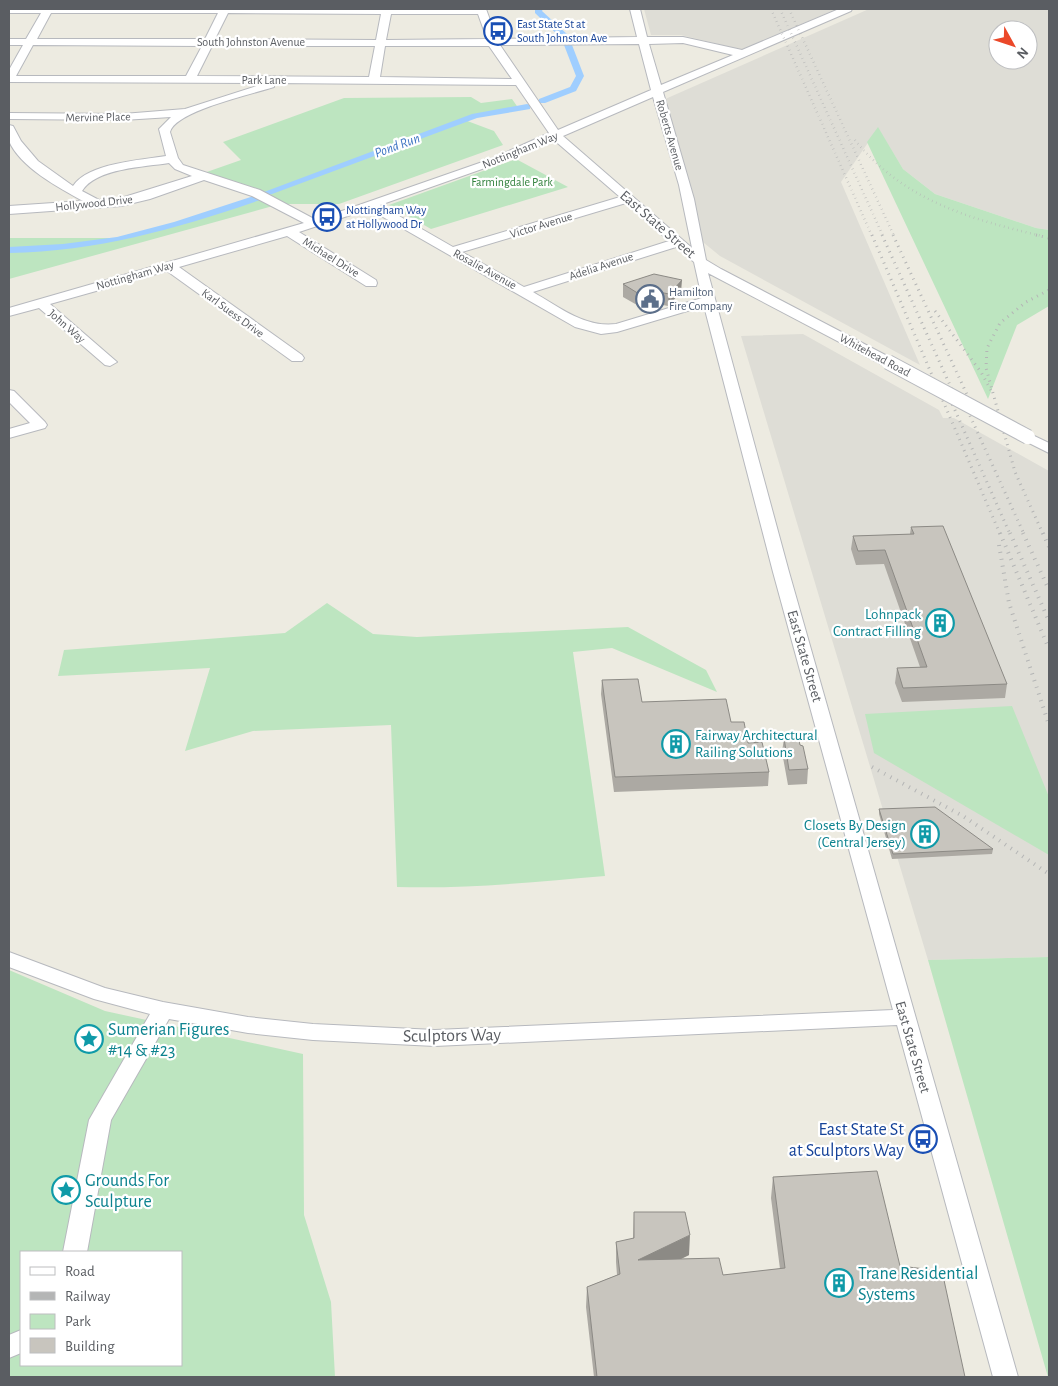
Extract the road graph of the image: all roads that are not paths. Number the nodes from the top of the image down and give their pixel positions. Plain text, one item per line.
1 (635, 9) edge
2 (847, 9) edge
3 (9, 10) edge
4 (48, 10) junction
5 (225, 10) edge
6 (482, 10) edge
7 (386, 11) junction
8 (642, 40) junction
9 (9, 42) edge
10 (30, 42) junction
11 (209, 42) junction
12 (379, 42) junction
13 (493, 43) junction
14 (744, 54) junction
15 (9, 79) edge
16 (190, 80) junction
17 (282, 80) junction
18 (374, 80) junction
19 (520, 82) junction
20 (658, 92) junction
21 (188, 112) junction
22 (9, 116) edge
23 (9, 128) edge
24 (557, 136) junction
25 (172, 159) junction
26 (204, 176) junction
27 (76, 192) junction
28 (629, 198) junction
29 (98, 204) junction
30 (370, 205) junction
31 (9, 210) edge
32 (315, 224) junction
33 (290, 232) junction
34 (679, 242) junction
35 (453, 251) junction
36 (701, 262) junction
37 (169, 266) junction
38 (371, 283) dead end
39 (524, 291) junction
40 (754, 292) junction
41 (717, 298) junction
42 (41, 303) junction
43 (9, 312) edge
44 (297, 358) dead end
45 (110, 362) dead end
46 (9, 394) edge
47 (9, 434) edge
48 (1049, 449) edge
49 (9, 959) edge
50 (163, 1010) junction
51 (905, 1017) junction
52 (75, 1251) edge
53 (20, 1341) edge
54 (9, 1348) edge
55 (1006, 1377) edge

1 - 8 street, Roberts Avenue
2 - 14 street, Nottingham Way
3 - 4 street
4 - 5 street
4 - 10 street
5 - 7 street
5 - 11 street
6 - 7 street
6 - 13 street, East State Street
7 - 12 street
8 - 13 street, South Johnston Avenue
8 - 14 street, South Johnston Avenue
8 - 20 street, Roberts Avenue
9 - 10 street, South Johnston Avenue
10 - 11 street, South Johnston Avenue
10 - 15 street
11 - 12 street, South Johnston Avenue
11 - 16 street
12 - 13 street, South Johnston Avenue
12 - 18 street
13 - 19 street, East State Street
14 - 20 street, Nottingham Way
15 - 16 street, Park Lane
16 - 17 street, Park Lane
17 - 18 street, Park Lane
17 - 21 street
18 - 19 street, Park Lane
19 - 24 street, East State Street
20 - 24 street, Nottingham Way
20 - 36 street, Roberts Avenue
21 - 22 street, Mervine Place
21 - 25 street
23 - 27 street
24 - 28 street, East State Street
24 - 30 street, Nottingham Way
25 - 26 street
25 - 27 street
26 - 29 street, Hollywood Drive
26 - 32 street
27 - 29 street
28 - 34 street, East State Street
28 - 35 street, Victor Avenue
29 - 31 street, Hollywood Drive
30 - 32 street, Nottingham Way
30 - 35 street, Rosalie Avenue
32 - 33 street, Nottingham Way
33 - 37 street, Nottingham Way
33 - 38 street, Michael Drive
34 - 36 street, East State Street
34 - 39 street, Adelia Avenue
35 - 39 street, Rosalie Avenue
36 - 40 street, Whitehead Road
36 - 41 street, East State Street
37 - 42 street, Nottingham Way
37 - 44 street, Karl Suess Drive
39 - 41 street, Rosalie Avenue
40 - 41 street
40 - 48 street, Whitehead Road, bridge
41 - 51 street, East State Street
42 - 43 street, Nottingham Way
42 - 45 street, John Way
46 - 47 street
49 - 50 street, Sculptors Way
50 - 51 street, Sculptors Way
50 - 52 street
51 - 55 street, East State Street
53 - 54 street

